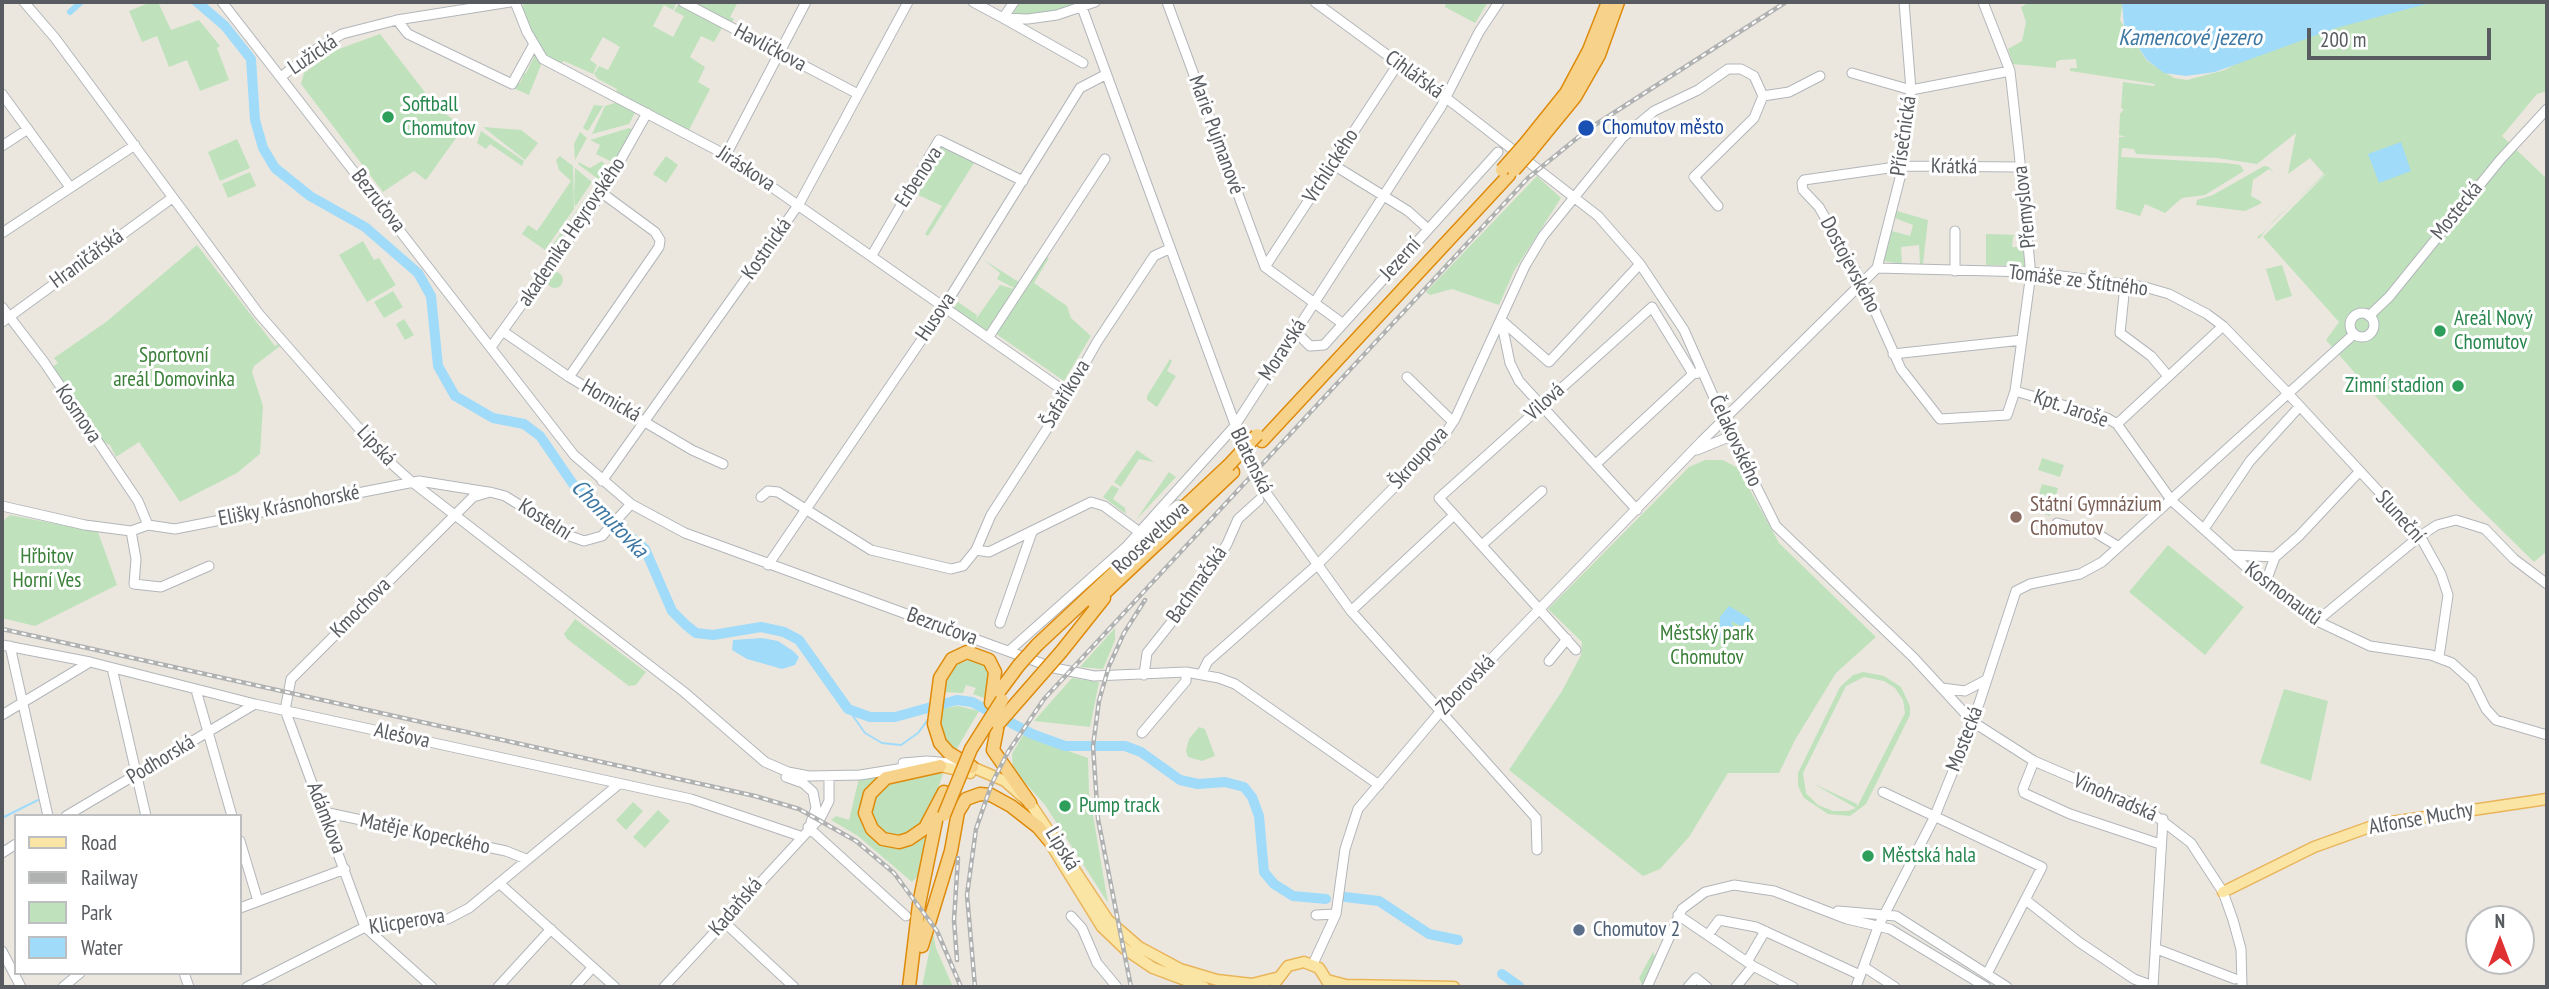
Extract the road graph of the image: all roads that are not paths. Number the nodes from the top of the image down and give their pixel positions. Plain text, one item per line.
1 (24, 2) edge
2 (222, 2) edge
3 (510, 2) edge
4 (515, 2) edge
5 (683, 2) edge
6 (806, 2) edge
7 (908, 2) edge
8 (973, 2) edge
9 (1014, 2) edge
10 (1095, 2) edge
11 (1167, 2) edge
12 (1315, 2) edge
13 (1499, 2) edge
14 (1608, 2) edge
15 (1618, 2) edge
16 (1904, 2) edge
17 (1983, 2) edge
18 (1081, 4) edge
19 (1003, 18) junction
20 (397, 20) junction
21 (534, 44) junction
22 (779, 52) junction
23 (1083, 63) dead end
24 (1398, 64) junction
25 (2010, 71) junction
26 (1852, 73) dead end
27 (1105, 75) junction
28 (282, 76) junction
29 (1820, 76) dead end
30 (1911, 90) junction
31 (2, 94) edge
32 (858, 94) junction
33 (1763, 96) junction
34 (1446, 98) junction
35 (2547, 108) edge
36 (647, 113) junction
37 (28, 129) junction
38 (135, 145) junction
39 (2, 146) edge
40 (1523, 149) junction
41 (1498, 152) dead end
42 (726, 155) junction
43 (1105, 159) dead end
44 (1332, 164) junction
45 (1903, 166) junction
46 (2021, 167) junction
47 (1804, 180) joint
48 (1023, 181) junction
49 (70, 187) junction
50 (602, 193) junction
51 (1383, 195) junction
52 (1574, 195) junction
53 (172, 198) junction
54 (799, 204) junction
55 (1718, 206) dead end
56 (1428, 229) junction
57 (1955, 231) dead end
58 (2, 233) edge
59 (1169, 249) junction
60 (872, 255) junction
61 (1640, 264) junction
62 (1265, 267) junction
63 (1877, 268) junction
64 (1955, 271) junction
65 (2031, 272) junction
66 (1862, 282) junction
67 (2125, 285) junction
68 (1314, 302) junction
69 (2, 307) edge
70 (944, 307) junction
71 (2369, 316) junction
72 (5, 319) edge
73 (1501, 320) junction
74 (1342, 323) junction
75 (2223, 326) junction
76 (504, 332) junction
77 (2354, 334) junction
78 (1301, 337) dead end
79 (988, 338) junction
80 (2022, 340) junction
81 (491, 346) junction
82 (1893, 354) junction
83 (1703, 372) junction
84 (1693, 374) junction
85 (2168, 376) junction
86 (569, 377) junction
87 (1407, 377) dead end
88 (1069, 389) junction
89 (2015, 391) junction
90 (2295, 401) junction
91 (1541, 405) junction
92 (2007, 415) joint
93 (1724, 420) junction
94 (645, 421) junction
95 (1452, 421) junction
96 (2116, 424) junction
97 (1234, 428) junction
98 (1731, 436) junction
99 (1696, 450) junction
100 (723, 464) dead end
101 (1596, 464) junction
102 (1228, 469) junction
103 (2360, 472) junction
104 (602, 481) junction
105 (412, 482) junction
106 (1542, 491) dead end
107 (490, 492) junction
108 (761, 497) dead end
109 (1258, 500) dead end
110 (2172, 501) junction
111 (631, 504) junction
112 (2, 506) edge
113 (804, 510) junction
114 (1637, 510) junction
115 (453, 515) junction
116 (1453, 516) junction
117 (2057, 523) dead end
118 (148, 525) junction
119 (2204, 529) junction
120 (131, 531) junction
121 (1138, 531) junction
122 (1032, 532) junction
123 (2420, 536) junction
124 (1483, 544) junction
125 (1128, 546) junction
126 (2119, 547) junction
127 (976, 550) junction
128 (2278, 554) junction
129 (2232, 555) junction
130 (768, 565) junction
131 (1317, 565) junction
132 (209, 566) dead end
133 (2265, 584) junction
134 (2547, 584) edge
135 (1105, 594) junction
136 (1539, 609) junction
137 (1351, 611) junction
138 (2317, 621) junction
139 (1000, 623) dead end
140 (1567, 639) junction
141 (6, 645) edge
142 (1041, 647) junction
143 (1576, 650) dead end
144 (1009, 651) junction
145 (2439, 657) junction
146 (1549, 661) dead end
147 (90, 662) junction
148 (112, 668) junction
149 (1186, 672) junction
150 (1202, 673) junction
151 (1144, 675) junction
152 (1986, 680) junction
153 (1941, 687) junction
154 (196, 690) junction
155 (997, 702) junction
156 (22, 704) junction
157 (255, 704) junction
158 (285, 710) junction
159 (1440, 712) junction
160 (2, 715) edge
161 (1973, 722) junction
162 (207, 732) junction
163 (1142, 733) dead end
164 (2547, 734) edge
165 (749, 751) junction
166 (2034, 761) junction
167 (940, 766) junction
168 (972, 767) junction
169 (137, 775) junction
170 (829, 777) junction
171 (620, 784) junction
172 (1379, 785) junction
173 (944, 792) junction
174 (1883, 792) dead end
175 (2547, 799) edge
176 (1030, 803) junction
177 (324, 812) junction
178 (48, 814) edge
179 (69, 814) edge
180 (146, 814) edge
181 (231, 814) edge
182 (1934, 818) junction
183 (2162, 819) junction
184 (808, 827) junction
185 (800, 836) junction
186 (1049, 840) junction
187 (2160, 844) junction
188 (242, 848) edge
189 (1537, 849) dead end
190 (526, 859) junction
191 (345, 869) junction
192 (499, 883) junction
193 (2223, 892) junction
194 (258, 901) junction
195 (2027, 901) junction
196 (242, 907) edge
197 (1337, 910) junction
198 (1829, 911) junction
199 (1680, 912) junction
200 (1316, 915) dead end
201 (1885, 915) junction
202 (906, 916) dead end
203 (1071, 916) dead end
204 (723, 921) junction
205 (365, 927) junction
206 (1878, 927) junction
207 (551, 929) junction
208 (1765, 931) junction
209 (1708, 935) junction
210 (922, 946) junction
211 (2157, 949) junction
212 (2, 951) edge
213 (1312, 964) junction
214 (1750, 964) junction
215 (593, 967) junction
216 (1862, 971) junction
217 (14, 974) edge
218 (1987, 974) junction
219 (78, 975) edge
220 (2235, 979) dead end
221 (1275, 983) edge
222 (1328, 984) edge
223 (2153, 986) edge
224 (63, 987) edge
225 (247, 987) edge
226 (432, 987) edge
227 (498, 987) edge
228 (575, 987) edge
229 (615, 987) edge
230 (664, 987) edge
231 (794, 987) edge
232 (909, 987) edge
233 (916, 987) edge
234 (1117, 987) edge
235 (1204, 987) edge
236 (1454, 987) edge
237 (1647, 987) edge
238 (1688, 987) edge
239 (1707, 987) edge
240 (1736, 987) edge
241 (1793, 987) edge
242 (1856, 987) edge
243 (1895, 987) edge
244 (1986, 987) edge
245 (2007, 987) edge
246 (2242, 987) edge

1 - 38 street, Lipská
2 - 28 street, Bezručova
3 - 20 street, Lužická
4 - 21 street, Jiráskova
5 - 22 street, Havlíčkova
6 - 22 street
7 - 32 street, Kostnická
8 - 19 street
9 - 19 street
10 - 18 street
11 - 62 street, Marie Pujmanové
12 - 24 street, Cihlářská
13 - 34 street, Moravská
14 - 40 highway
15 - 40 highway
16 - 30 street, Přísečnická
17 - 25 street, Přemyslova
18 - 19 street
18 - 27 street, Blatenská
19 - 23 street
20 - 21 street
20 - 28 street, Lužická
21 - 36 street, Jiráskova
22 - 32 street, Havlíčkova
22 - 42 street
24 - 34 street, Cihlářská
24 - 44 street, Vrchlického
25 - 30 street
25 - 46 street, Přemyslova
26 - 30 street
27 - 48 street, Husova
27 - 59 street, Blatenská
28 - 81 street, Bezručova
29 - 33 street
30 - 45 street, Přísečnická
31 - 37 street
32 - 54 street, Kostnická
33 - 52 street, Škroupova
33 - 55 street
34 - 40 street, Cihlářská
34 - 51 street, Moravská
35 - 71 street, Mostecká
36 - 42 street, Jiráskova
36 - 50 street, akademika Heyrovského
37 - 39 street
37 - 49 street
38 - 49 street
38 - 53 street, Lipská
40 - 52 street, Čelakovského
40 - 102 highway, bridge
41 - 56 street, Jezerní
42 - 54 street, Jiráskova
43 - 79 street
44 - 51 street
44 - 62 street, Vrchlického
45 - 46 street, Krátká
45 - 47 street, Krátká
45 - 63 street, Přísečnická
46 - 65 street, Přemyslova
47 - 66 street, Dostojevského
48 - 60 street, Erbenova
48 - 70 street, Husova
49 - 58 street
50 - 76 street, akademika Heyrovského
50 - 86 street
51 - 56 street
51 - 68 street, Moravská
52 - 61 street, Čelakovského
52 - 73 street, Škroupova
53 - 72 street, Hraničářská
53 - 105 street, Lipská
54 - 60 street, Jiráskova
54 - 94 street, Kostnická
56 - 74 street, Jezerní
57 - 64 street
59 - 88 street, Šafaříkova
59 - 97 street, Blatenská
60 - 70 street, Jiráskova
61 - 73 street
61 - 83 street, Čelakovského
62 - 68 street
63 - 64 street, Tomáše ze Štítného
63 - 66 street
64 - 65 street, Tomáše ze Štítného
65 - 67 street, Tomáše ze Štítného
65 - 80 street, Přemyslova
66 - 82 street, Dostojevského
66 - 93 street, Zborovská
67 - 75 street, Tomáše ze Štítného
67 - 85 street
68 - 74 street
68 - 97 street, Moravská
69 - 72 street, Kosmova
70 - 79 street, Jiráskova
70 - 113 street, Husova
71 - 77 street, Mostecká
71 - 77 street, Mostecká
72 - 118 street, Kosmova
73 - 91 street
73 - 95 street, Škroupova
74 - 78 street, Jezerní
75 - 85 street
75 - 90 street, Tomáše ze Štítného
76 - 81 street, akademika Heyrovského
76 - 86 street, Hornická
77 - 90 street, Mostecká
79 - 88 street, Jiráskova
80 - 82 street
80 - 89 street, Přemyslova
81 - 104 street, Bezručova
82 - 92 street, Dostojevského
83 - 84 street
83 - 93 street, Čelakovského
84 - 91 street, Vilová
84 - 101 street
85 - 96 street
86 - 94 street, Hornická
87 - 95 street
88 - 127 street, Šafaříkova
89 - 92 street, Přemyslova
89 - 96 street, Kpt. Jaroše
90 - 103 street, Sluneční
90 - 110 street, Mostecká
90 - 119 street, Mostecká
91 - 101 street
91 - 116 street, Vilová
93 - 98 street, Čelakovského
93 - 99 street, Zborovská
94 - 100 street, Hornická
94 - 104 street, Kostnická
95 - 131 street, Škroupova
96 - 110 street, Kpt. Jaroše
97 - 121 street, Moravská
97 - 131 street, Blatenská
98 - 99 street, Zborovská
98 - 153 street, Čelakovského
99 - 114 street, Zborovská
101 - 114 street
102 - 125 street, Rooseveltova
102 - 135 highway
102 - 142 highway, Rooseveltova
103 - 123 street, Sluneční
103 - 128 street
104 - 111 street, Bezručova
105 - 107 street, Elišky Krásnohorské
105 - 115 street, Lipská
105 - 118 street, Elišky Krásnohorské
106 - 124 street
107 - 111 street, Kostelní
107 - 115 street
108 - 113 street
109 - 151 street, Bachmačská
110 - 119 street, Kosmonautů
110 - 126 street, Mostecká
111 - 130 street, Bezručova
112 - 120 street, Elišky Krásnohorské
113 - 127 street
113 - 130 street, Husova
114 - 136 street, Zborovská
115 - 158 street, Kmochova
115 - 165 street, Lipská
116 - 124 street
116 - 137 street
117 - 126 street
118 - 120 street, Elišky Krásnohorské
119 - 129 street, Kosmonautů
120 - 132 street
121 - 122 street, Rooseveltova
121 - 125 street, Moravská
122 - 127 street, Rooseveltova
122 - 139 street
123 - 134 street
123 - 138 street
123 - 145 street, Sluneční
124 - 136 street
125 - 144 street, Moravská
126 - 152 street, Mostecká
128 - 129 street
128 - 133 street
129 - 133 street, Kosmonautů
130 - 144 street, Bezručova
131 - 137 street, Blatenská
131 - 150 street, Škroupova
133 - 138 street, Kosmonautů
135 - 142 highway
135 - 176 highway, bridge
136 - 140 street
136 - 159 street, Zborovská
137 - 159 street, Blatenská
138 - 145 street, Kosmonautů
140 - 143 street
140 - 146 street
141 - 147 street, Alešova
141 - 156 street
142 - 155 highway, bridge
144 - 151 street, Bezručova
145 - 164 street, Kosmonautů
147 - 148 street, Alešova
147 - 156 street
148 - 154 street, Alešova
148 - 169 street
149 - 150 street, Bezručova
149 - 151 street, Bezručova
149 - 163 street
150 - 172 street, Bezručova
152 - 153 street
152 - 161 street, Mostecká
153 - 161 street, Čelakovského
154 - 157 street, Alešova
154 - 162 street
155 - 168 highway
155 - 173 highway, bridge
155 - 210 highway, bridge
156 - 160 street
156 - 178 street
157 - 158 street, Alešova
157 - 162 street, Podhorská
158 - 171 street, Alešova
158 - 177 street, Adámkova
159 - 172 street, Zborovská
159 - 189 street, Blatenská
161 - 166 street, Vinohradská
161 - 182 street, Mostecká
162 - 169 street, Podhorská
162 - 181 street
165 - 170 street, Lipská
165 - 184 street
166 - 183 street, Vinohradská
166 - 187 street
167 - 170 street, Lipská
167 - 173 highway
167 - 186 main road, Lipská
168 - 170 street, Lipská
168 - 176 main road, Lipská
169 - 179 street, Podhorská
169 - 180 street
170 - 184 street, Kadaňská
171 - 185 street, Alešova
171 - 190 street, Klicperova
172 - 197 street, Zborovská
173 - 232 highway
174 - 182 street
175 - 193 main road, Alfonse Muchy
176 - 221 main road, Lipská
177 - 190 street, Matěje Kopeckého
177 - 191 street, Adámkova
182 - 195 street
182 - 201 street, Mostecká
183 - 187 street
183 - 193 street, Vinohradská
184 - 185 street, Kadaňská
184 - 202 street
185 - 204 street, Kadaňská
186 - 210 highway
186 - 235 main road, Lipská
187 - 211 street
188 - 194 street
190 - 192 street, Klicperova
191 - 194 street
191 - 205 street, Adámkova
192 - 205 street, Klicperova
192 - 207 street
193 - 246 street, Vinohradská
194 - 196 street
195 - 218 street
195 - 223 street
197 - 200 street
197 - 213 street, Zborovská
198 - 199 street
198 - 201 street
198 - 206 street
199 - 209 street
199 - 237 street
201 - 206 street, Mostecká
201 - 218 street
203 - 234 street
204 - 230 street, Kadaňská
204 - 231 street
205 - 225 street, Klicperova
205 - 226 street
206 - 216 street, Mostecká
206 - 244 street
207 - 215 street
207 - 227 street
208 - 209 street
208 - 214 street
208 - 216 street
209 - 214 street
210 - 233 highway
211 - 220 street
211 - 223 street
212 - 217 street
213 - 221 main road, Lipská
213 - 222 main road
214 - 240 street
214 - 241 street
215 - 228 street
215 - 229 street
216 - 242 street, Mostecká
216 - 243 street
218 - 245 street
219 - 224 street
222 - 236 main road
238 - 239 street

